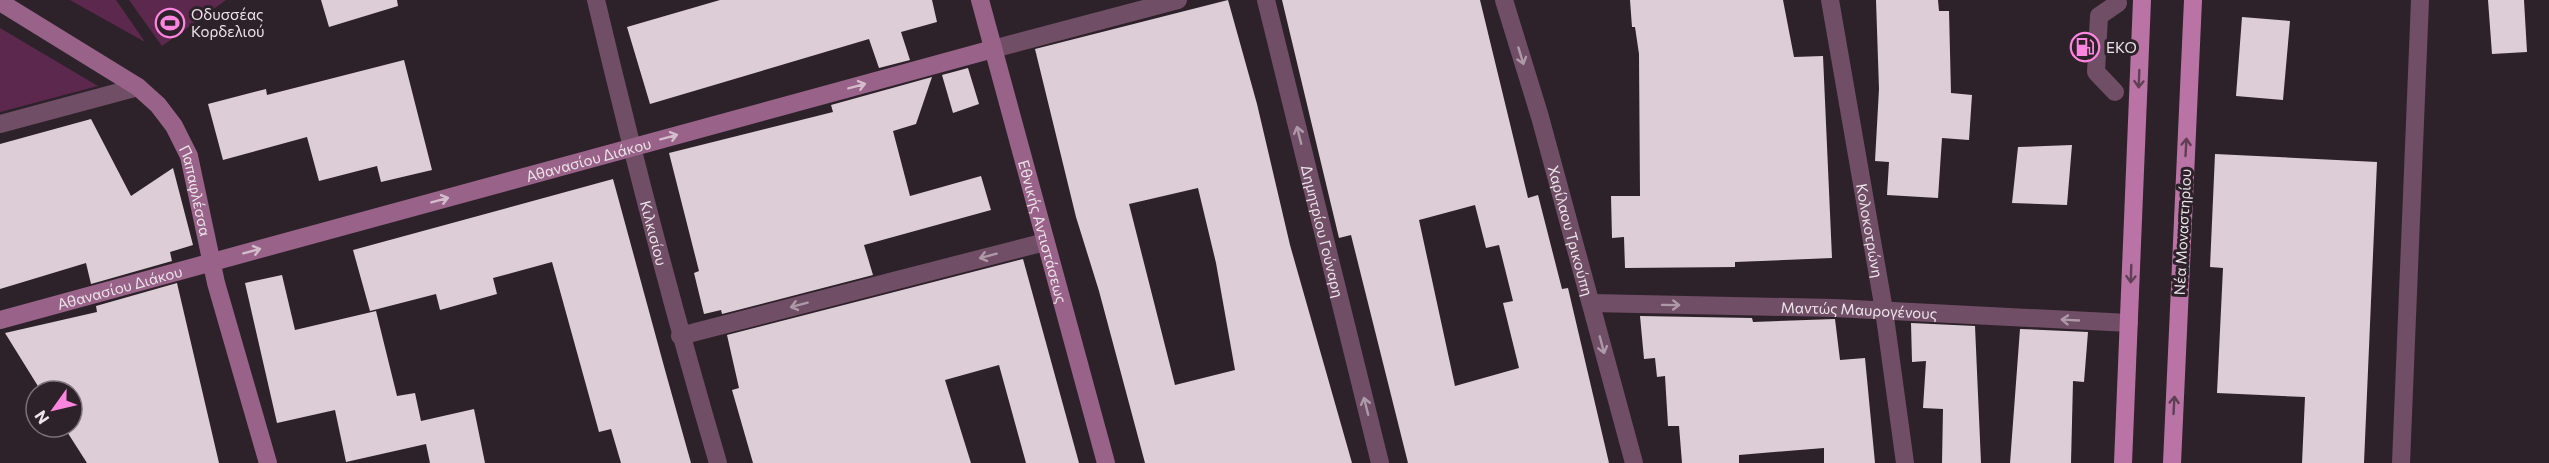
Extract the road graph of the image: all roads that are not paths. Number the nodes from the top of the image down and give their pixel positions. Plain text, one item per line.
1 (596, 0) edge
2 (980, 0) edge
3 (1178, 0) edge
4 (1266, 0) edge
5 (1504, 0) edge
6 (1830, 0) edge
7 (2142, 0) edge
8 (2193, 0) edge
9 (2420, 0) edge
10 (0, 2) edge
11 (2118, 3) dead end
12 (993, 49) junction
13 (138, 87) junction
14 (2115, 92) dead end
15 (0, 124) edge
16 (631, 148) junction
17 (1045, 242) junction
18 (212, 262) junction
19 (1591, 303) junction
20 (1884, 310) junction
21 (0, 320) edge
22 (2129, 323) junction
23 (681, 336) junction
24 (268, 463) edge
25 (718, 463) edge
26 (1106, 463) edge
27 (1380, 463) edge
28 (1634, 463) edge
29 (1905, 463) edge
30 (2123, 463) edge
31 (2172, 463) edge
32 (2401, 463) edge

1 - 16 street, Κιλκισίου
2 - 12 street, Εθνικής Αντιστάσεως
3 - 12 street, Αθανασίου Διάκου
27 -> 4 street, Δημητρίου Γούναρη
5 -> 19 street, Χαρίλαου Τρικούπη
6 - 20 street, Κολοκοτρώνη
7 -> 22 main road
31 -> 8 main road, Νέα Μοναστηρίου
9 - 32 street
10 - 13 street, Παπαφλέσσα
11 - 14 street
16 -> 12 street, Αθανασίου Διάκου
12 - 17 street, Εθνικής Αντιστάσεως
13 - 15 street
13 - 18 street, Παπαφλέσσα
18 -> 16 street, Αθανασίου Διάκου
16 - 23 street, Κιλκισίου
17 -> 23 street
17 - 26 street, Εθνικής Αντιστάσεως
18 - 21 street, Αθανασίου Διάκου
18 - 24 street, Παπαφλέσσα
19 -> 20 street, Μαντώς Μαυρογένους
19 -> 28 street, Χαρίλαου Τρικούπη
22 -> 20 street, Μαντώς Μαυρογένους
20 - 29 street, Κολοκοτρώνη
22 - 30 main road
23 - 25 street, Κιλκισίου

